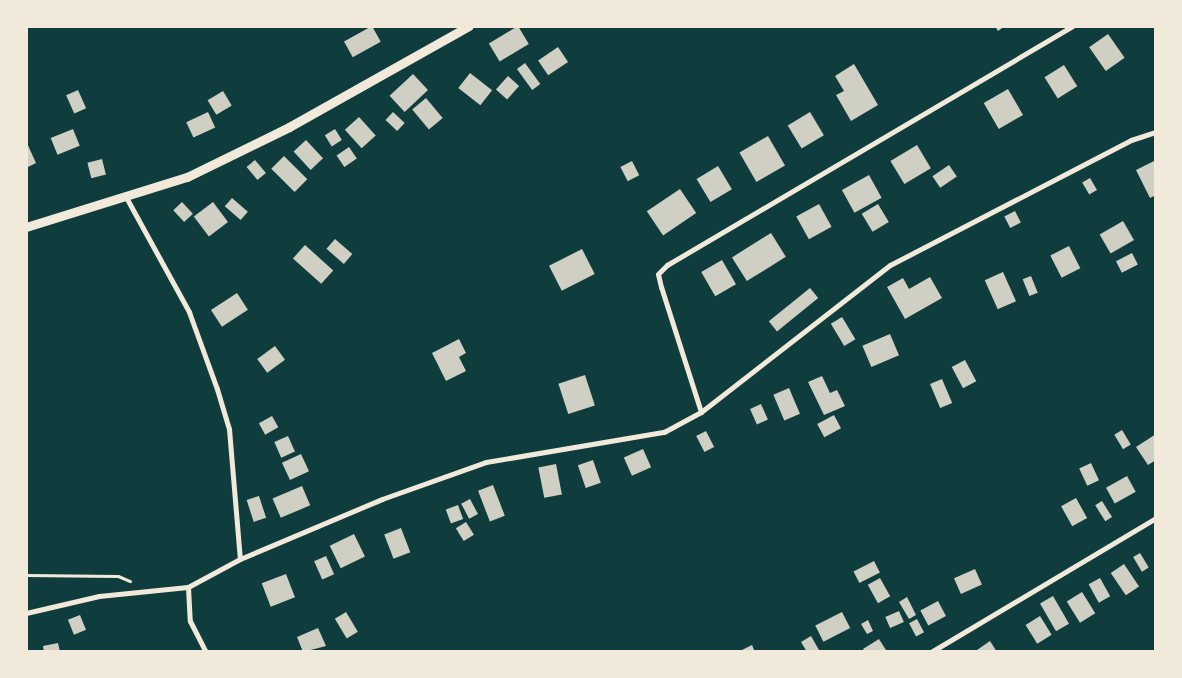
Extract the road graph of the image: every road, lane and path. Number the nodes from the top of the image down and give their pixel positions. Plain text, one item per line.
1 (469, 26) edge
2 (1072, 26) edge
3 (1156, 132) edge
4 (126, 199) junction
5 (26, 227) edge
6 (701, 412) junction
7 (1156, 518) edge
8 (240, 559) junction
9 (26, 575) edge
10 (188, 587) junction
11 (151, 590) junction
12 (26, 612) edge
13 (206, 652) edge
14 (931, 652) edge

1 - 4 street
2 - 6 street
3 - 6 street
4 - 5 street
4 - 8 street
6 - 8 street
7 - 14 street
8 - 10 street
9 - 11 path
10 - 11 street
10 - 13 street
11 - 12 street

